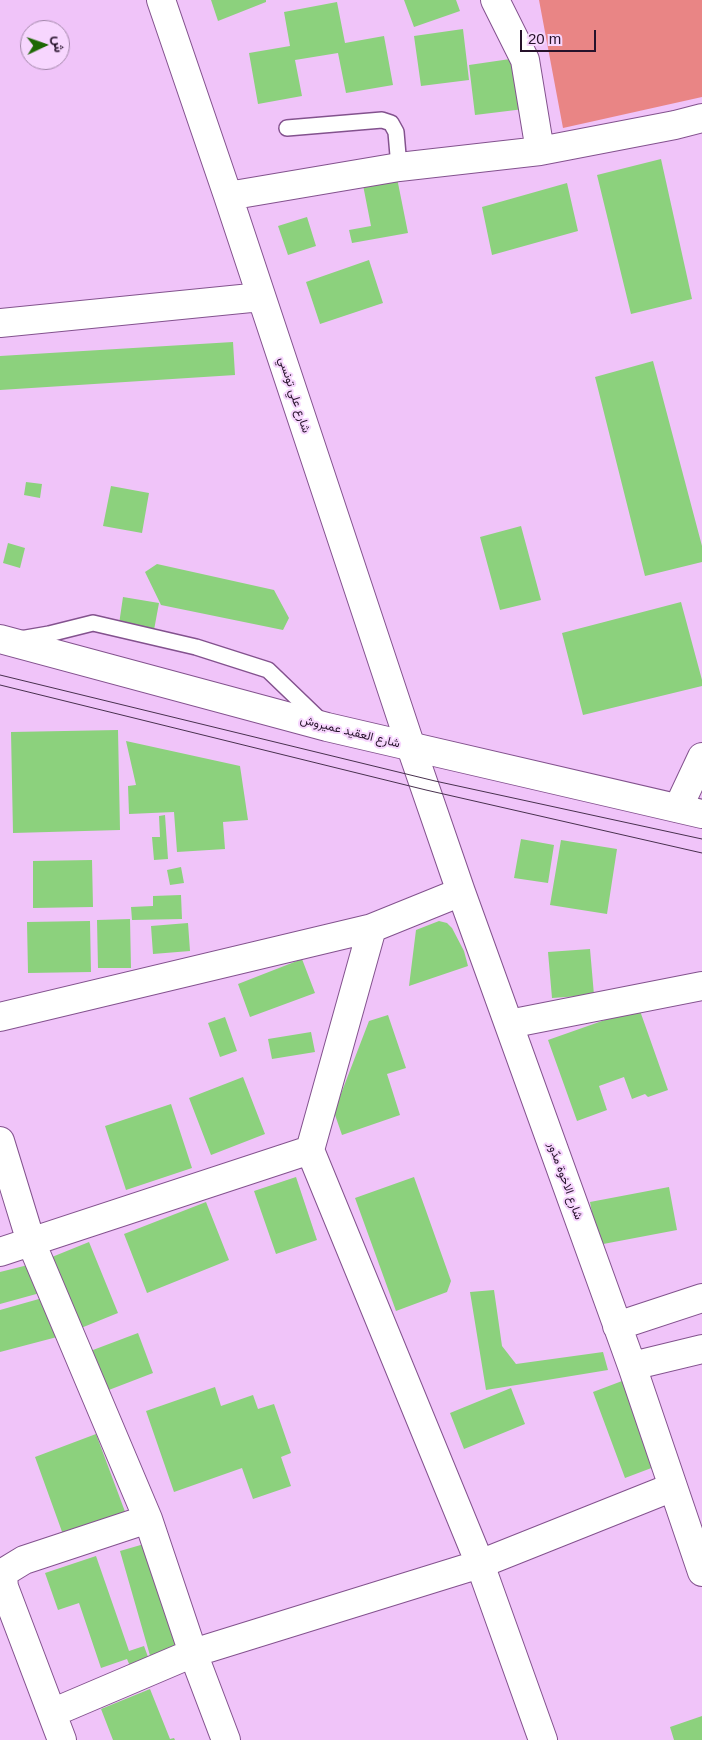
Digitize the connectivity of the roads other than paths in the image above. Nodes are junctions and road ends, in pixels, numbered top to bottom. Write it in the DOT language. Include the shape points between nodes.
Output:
graph roads {
  1 [pos="161,0"];
  2 [pos="495,0"];
  3 [pos="702,118"];
  4 [pos="287,128"];
  5 [pos="540,151"];
  6 [pos="399,167"];
  7 [pos="228,196"];
  8 [pos="262,297"];
  9 [pos="0,323"];
  10 [pos="5,640"];
  11 [pos="327,728"];
  12 [pos="411,747"];
  13 [pos="702,757"];
  14 [pos="426,790"];
  15 [pos="690,811"];
  16 [pos="461,892"];
  17 [pos="372,928"];
  18 [pos="702,986"];
  19 [pos="0,1017"];
  20 [pos="508,1024"];
  21 [pos="0,1141"];
  22 [pos="310,1150"];
  23 [pos="31,1242"];
  24 [pos="0,1252"];
  25 [pos="702,1298"];
  26 [pos="617,1326"];
  27 [pos="702,1349"];
  28 [pos="632,1366"];
  29 [pos="673,1487"];
  30 [pos="148,1519"];
  31 [pos="480,1564"];
  32 [pos="702,1572"];
  33 [pos="192,1653"];
  34 [pos="52,1714"];
  35 [pos="62,1740"];
  36 [pos="226,1740"];
  37 [pos="543,1740"];
  1 -- 7 [label="street, شارع علي تونسي"];
  2 -- 5 [label="street" via="525,60"];
  3 -- 5 [label="street"];
  4 -- 6 [label="lane" via="382,120 391,123 396,132"];
  5 -- 6 [label="street"];
  6 -- 7 [label="street"];
  7 -- 8 [label="street, شارع علي تونسي"];
  8 -- 9 [label="street"];
  8 -- 12 [label="street, شارع علي تونسي"];
  10 -- 11 [label="street, شارع العقيد عميروش"];
  10 -- 11 [label="lane" via="93,623 196,647 268,670"];
  11 -- 12 [label="street, شارع العقيد عميروش"];
  12 -- 14 [label="street, شارع علي تونسي"];
  12 -- 15 [label="street, شارع العقيد عميروش"];
  13 -- 15 [label="street"];
  14 -- 16 [label="street, شارع الاخوة مدّور"];
  16 -- 17 [label="street"];
  16 -- 20 [label="street, شارع الاخوة مدّور"];
  17 -- 19 [label="street"];
  17 -- 22 [label="street"];
  18 -- 20 [label="street"];
  20 -- 26 [label="street, شارع الاخوة مدّور"];
  21 -- 23 [label="street"];
  22 -- 23 [label="street"];
  22 -- 31 [label="street"];
  23 -- 24 [label="street"];
  23 -- 30 [label="street"];
  25 -- 26 [label="street"];
  26 -- 28 [label="street, شارع الاخوة مدّور"];
  27 -- 28 [label="street"];
  28 -- 29 [label="street, شارع الاخوة مدّور"];
  29 -- 31 [label="street"];
  29 -- 32 [label="street, شارع الاخوة مدّور"];
  30 -- 33 [label="street"];
  30 -- 34 [label="street" via="24,1560 6,1571 3,1577"];
  31 -- 33 [label="street"];
  31 -- 37 [label="street"];
  33 -- 34 [label="street"];
  33 -- 36 [label="street"];
  34 -- 35 [label="street"];
}
